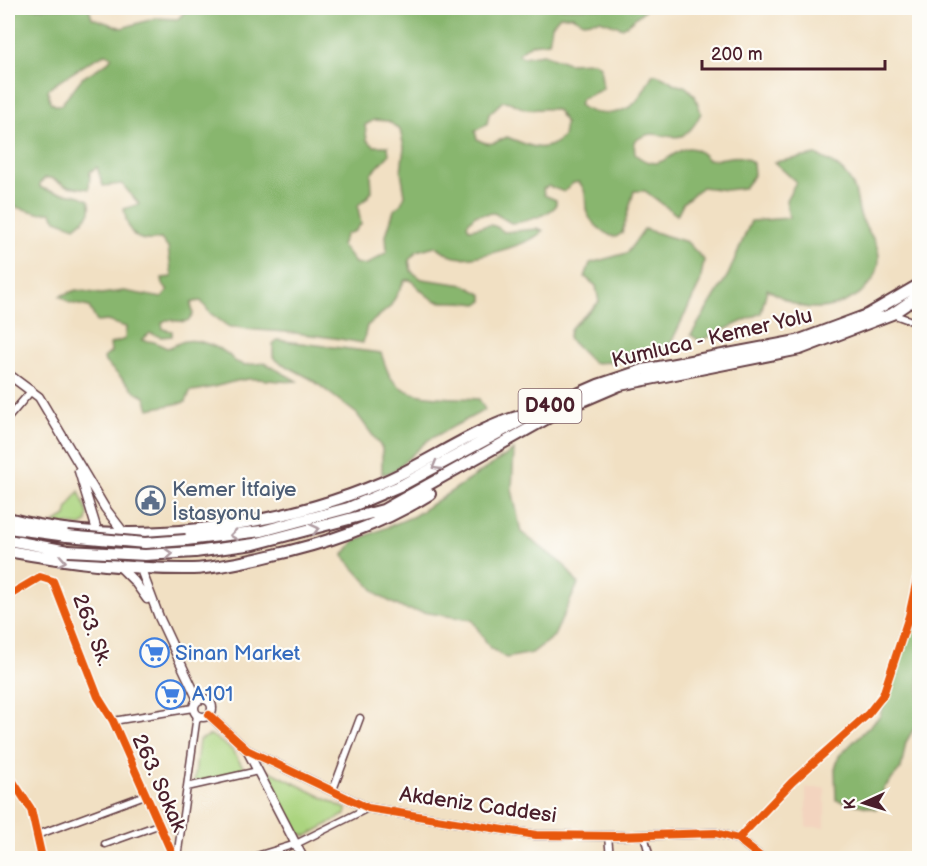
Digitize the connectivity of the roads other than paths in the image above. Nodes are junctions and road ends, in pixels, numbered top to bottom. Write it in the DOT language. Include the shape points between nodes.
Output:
graph roads {
  1 [pos="920,284"];
  2 [pos="920,296"];
  3 [pos="892,314"];
  4 [pos="920,324"];
  5 [pos="8,374"];
  6 [pos="32,390"];
  7 [pos="543,409"];
  8 [pos="8,418"];
  9 [pos="514,437"];
  10 [pos="68,444"];
  11 [pos="8,518"];
  12 [pos="8,528"];
  13 [pos="98,532"];
  14 [pos="124,533"];
  15 [pos="8,540"];
  16 [pos="8,551"];
  17 [pos="920,565"];
  18 [pos="118,567"];
  19 [pos="140,568"];
  20 [pos="8,596"];
  21 [pos="159,617"];
  22 [pos="196,708"];
  23 [pos="209,715"];
  24 [pos="360,718"];
  25 [pos="113,722"];
  26 [pos="247,750"];
  27 [pos="258,771"];
  28 [pos="8,774"];
  29 [pos="187,787"];
  30 [pos="333,790"];
  31 [pos="145,795"];
  32 [pos="368,808"];
  33 [pos="158,825"];
  34 [pos="37,834"];
  35 [pos="644,835"];
  36 [pos="608,836"];
  37 [pos="738,839"];
  38 [pos="105,844"];
  39 [pos="296,844"];
  40 [pos="42,858"];
  41 [pos="176,858"];
  42 [pos="250,858"];
  43 [pos="303,858"];
  44 [pos="610,858"];
  45 [pos="650,858"];
  46 [pos="762,858"];
  1 -- 7 [label="highway, Kumluca - Kemer Yolu / D400" via="867,315 797,341 643,370"];
  2 -- 3 [label="highway, Kumluca - Kemer Yolu / D400"];
  3 -- 4 [label="street"];
  3 -- 9 [label="highway, Kumluca - Kemer Yolu / D400" via="800,349 620,385 564,409"];
  5 -- 6 [label="street"];
  6 -- 8 [label="street"];
  6 -- 10 [label="street"];
  7 -- 12 [label="highway, Kumluca - Kemer Yolu / D400, one-way, bridge" via="402,485 348,508 262,531 145,543"];
  7 -- 14 [label="highway, Kumluca - Kemer Yolu / D400" via="508,419 350,495 213,526"];
  15 -- 9 [label="highway, Kumluca - Kemer Yolu / D400, one-way, bridge" via="68,551 145,555 254,544 383,510"];
  9 -- 19 [label="highway" via="414,504 318,545 196,569"];
  10 -- 13 [label="street"];
  10 -- 14 [label="street"];
  11 -- 13 [label="highway, Kumluca - Kemer Yolu / D400"];
  13 -- 14 [label="highway, Kumluca - Kemer Yolu / D400"];
  13 -- 18 [label="street" via="103,550"];
  14 -- 19 [label="street"];
  16 -- 18 [label="highway, one-way"];
  17 -- 37 [label="street" via="909,616 883,694 868,714 792,782"];
  18 -- 19 [label="highway"];
  18 -- 21 [label="street" via="134,581"];
  19 -- 21 [label="street"];
  20 -- 25 [label="street, 263. Sk." via="40,577 53,581 98,697"];
  21 -- 22 [label="street"];
  22 -- 23 [label="street" via="205,717"];
  22 -- 23 [label="street, Akdeniz Caddesi" via="206,699 212,706"];
  22 -- 25 [label="street"];
  22 -- 29 [label="street"];
  23 -- 26 [label="street, Akdeniz Caddesi"];
  24 -- 30 [label="street"];
  25 -- 31 [label="street, 263. Sokak"];
  26 -- 27 [label="street"];
  26 -- 30 [label="street, Akdeniz Caddesi"];
  27 -- 29 [label="street"];
  27 -- 39 [label="street"];
  28 -- 34 [label="street" via="31,809"];
  29 -- 41 [label="street"];
  30 -- 32 [label="street, Akdeniz Caddesi"];
  31 -- 33 [label="street, 263. Sokak"];
  31 -- 34 [label="street"];
  32 -- 36 [label="street, Akdeniz Caddesi" via="536,835"];
  32 -- 39 [label="street"];
  33 -- 38 [label="street"];
  33 -- 41 [label="street, 263. Sokak"];
  34 -- 40 [label="street"];
  35 -- 36 [label="street, Akdeniz Caddesi"];
  35 -- 37 [label="street, Akdeniz Caddesi" via="716,833"];
  35 -- 45 [label="street"];
  36 -- 44 [label="street"];
  37 -- 46 [label="street, Akdeniz Caddesi"];
  39 -- 42 [label="street"];
  39 -- 43 [label="street"];
}
